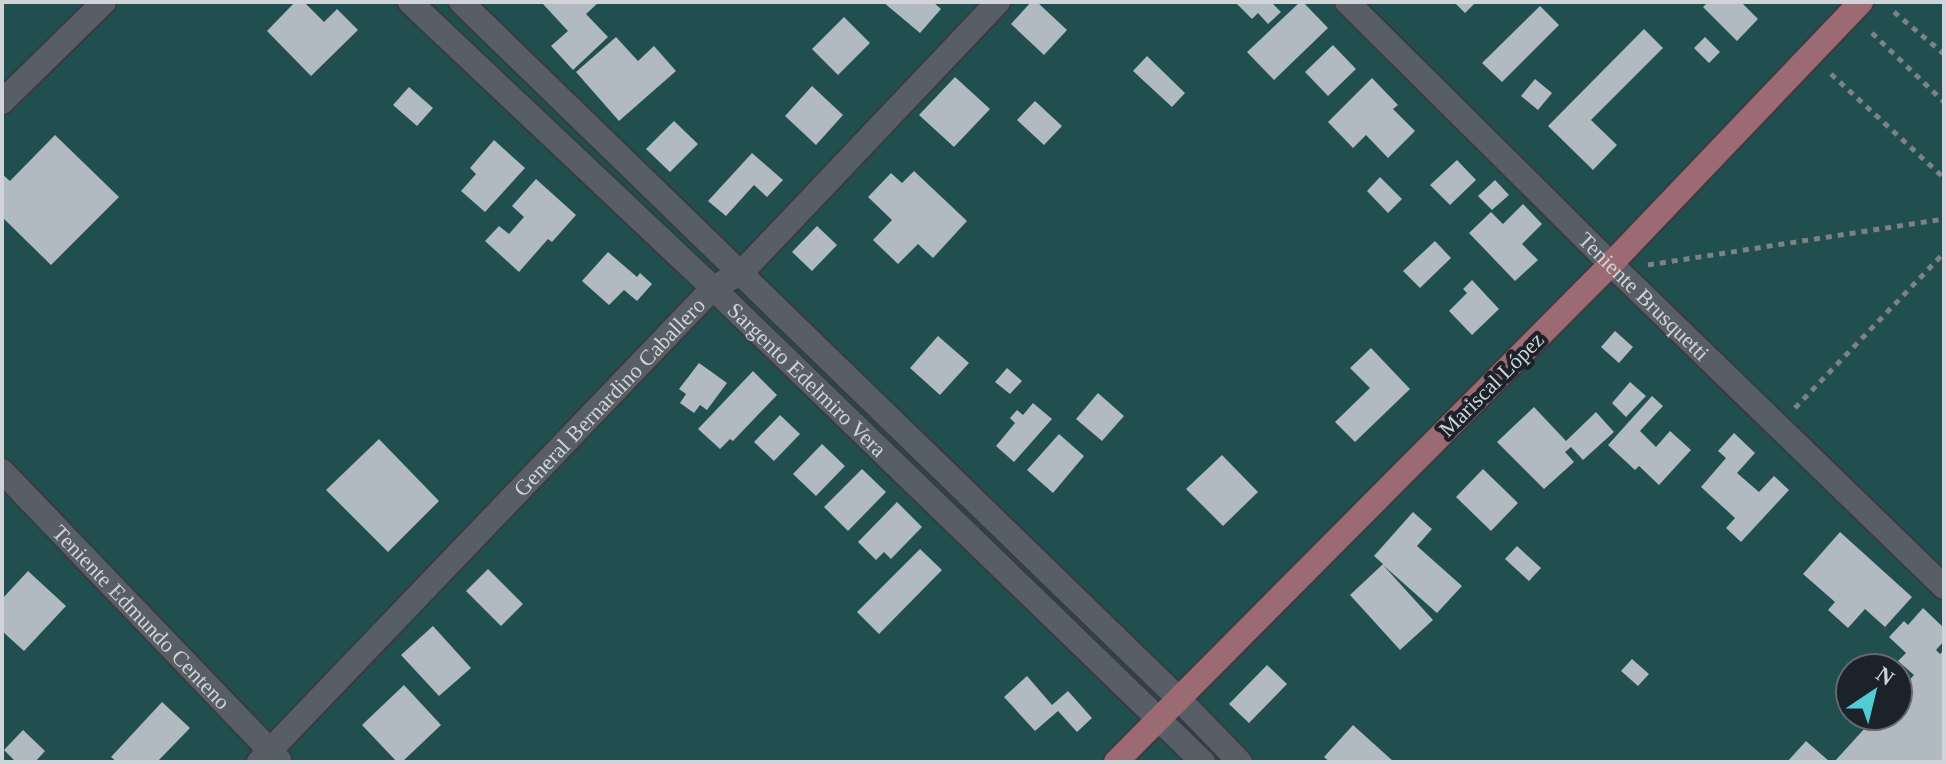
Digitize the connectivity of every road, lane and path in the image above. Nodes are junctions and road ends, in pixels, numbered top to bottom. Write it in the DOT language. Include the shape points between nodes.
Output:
graph roads {
  1 [pos="104,2"];
  2 [pos="410,2"];
  3 [pos="461,2"];
  4 [pos="998,2"];
  5 [pos="1347,2"];
  6 [pos="1861,2"];
  7 [pos="1894,12"];
  8 [pos="1872,33"];
  9 [pos="1944,54"];
  10 [pos="1831,74"];
  11 [pos="2,102"];
  12 [pos="1944,102"];
  13 [pos="1944,178"];
  14 [pos="1944,219"];
  15 [pos="1944,253"];
  16 [pos="1611,264"];
  17 [pos="1648,265"];
  18 [pos="742,272"];
  19 [pos="713,288"];
  20 [pos="1794,410"];
  21 [pos="2,471"];
  22 [pos="1944,587"];
  23 [pos="1178,698"];
  24 [pos="1160,718"];
  25 [pos="270,758"];
  26 [pos="1116,762"];
  27 [pos="1203,762"];
  28 [pos="1240,762"];
  1 -- 11 [label="street"];
  2 -- 19 [label="street, Sargento Edelmiro Vera"];
  3 -- 18 [label="street, Sargento Edelmiro Vera"];
  4 -- 18 [label="street, General Bernardino Caballero"];
  5 -- 16 [label="street, Teniente Brusquetti"];
  6 -- 16 [label="main road, Mariscal López"];
  7 -- 9 [label="path"];
  8 -- 12 [label="path"];
  10 -- 13 [label="path"];
  14 -- 17 [label="path"];
  15 -- 20 [label="path"];
  16 -- 22 [label="street, Teniente Brusquetti"];
  16 -- 23 [label="main road, Mariscal López"];
  18 -- 19 [label="street, General Bernardino Caballero"];
  18 -- 23 [label="street, Sargento Edelmiro Vera"];
  19 -- 24 [label="street, Sargento Edelmiro Vera"];
  19 -- 25 [label="street, General Bernardino Caballero"];
  21 -- 25 [label="street, Teniente Edmundo Centeno"];
  23 -- 24 [label="main road, Mariscal López"];
  23 -- 28 [label="street, Sargento Edelmiro Vera"];
  24 -- 26 [label="main road, Mariscal López"];
  24 -- 27 [label="street, Sargento Edelmiro Vera"];
}
